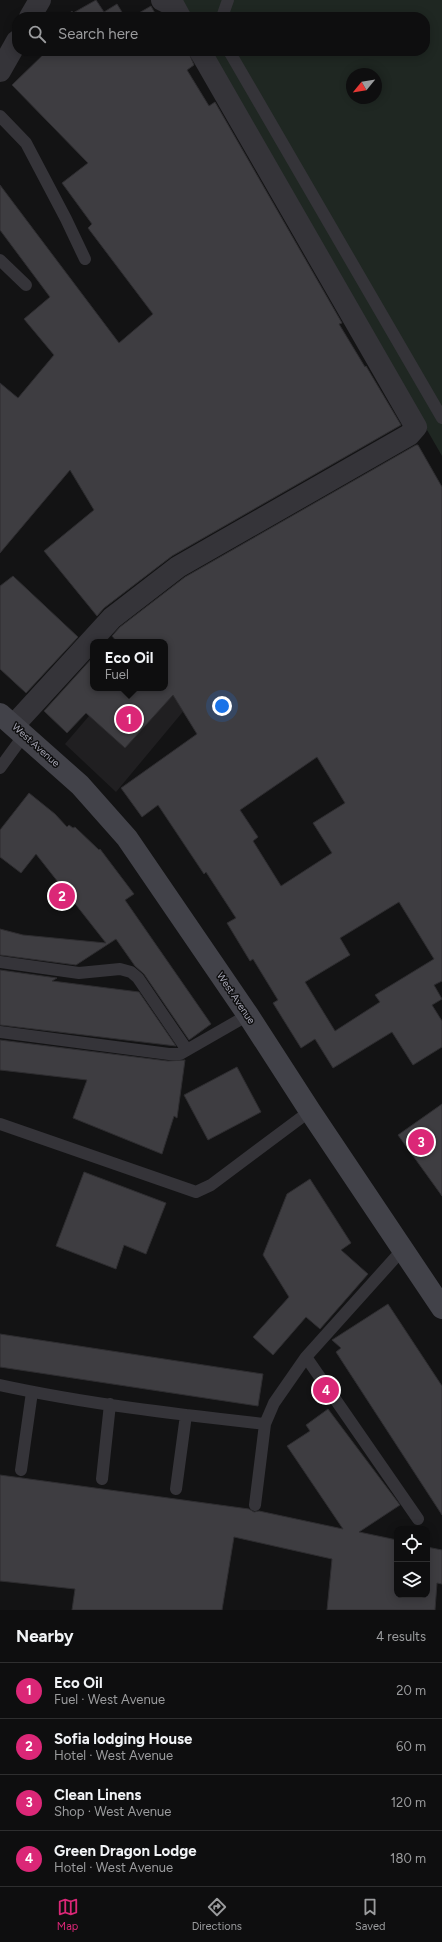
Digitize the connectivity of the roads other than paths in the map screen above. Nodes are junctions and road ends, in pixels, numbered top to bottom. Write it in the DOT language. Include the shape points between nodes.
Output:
graph roads {
  1 [pos="40,0"];
  2 [pos="162,0"];
  3 [pos="228,0"];
  4 [pos="33,12"];
  5 [pos="177,12"];
  6 [pos="224,12"];
  7 [pos="12,50"];
  8 [pos="203,56"];
  9 [pos="232,56"];
  10 [pos="0,71"];
  11 [pos="0,116"];
  12 [pos="85,259"];
  13 [pos="0,260"];
  14 [pos="26,285"];
  15 [pos="442,418"];
  16 [pos="92,639"];
  17 [pos="90,642"];
  18 [pos="13,724"];
  19 [pos="0,768"];
  20 [pos="0,962"];
  21 [pos="248,1015"];
  22 [pos="0,1032"];
  23 [pos="187,1050"];
  24 [pos="310,1111"];
  25 [pos="0,1124"];
  26 [pos="403,1249"];
  27 [pos="442,1308"];
  28 [pos="306,1358"];
  29 [pos="0,1385"];
  30 [pos="32,1392"];
  31 [pos="110,1404"];
  32 [pos="186,1415"];
  33 [pos="265,1424"];
  34 [pos="21,1470"];
  35 [pos="102,1479"];
  36 [pos="176,1489"];
  37 [pos="255,1505"];
  38 [pos="418,1519"];
  1 -- 4 [label="street"];
  2 -- 5 [label="street" via="174,6"];
  3 -- 6 [label="lane"];
  7 -- 10 [label="street"];
  8 -- 16 [label="street" via="416,428 409,435 178,567 112,618"];
  9 -- 15 [label="lane"];
  11 -- 12 [label="lane" via="26,142"];
  13 -- 14 [label="lane"];
  17 -- 18 [label="street"];
  18 -- 19 [label="lane"];
  18 -- 21 [label="main road, West Avenue" via="80,785 126,838"];
  20 -- 23 [label="lane" via="79,973 120,969 132,972"];
  21 -- 23 [label="lane"];
  21 -- 24 [label="main road, West Avenue"];
  22 -- 23 [label="lane" via="169,1054 180,1054"];
  24 -- 25 [label="lane" via="211,1185 196,1192"];
  24 -- 26 [label="main road, West Avenue"];
  26 -- 27 [label="main road, West Avenue"];
  26 -- 28 [label="lane"];
  28 -- 33 [label="lane" via="274,1403"];
  28 -- 38 [label="lane"];
  29 -- 30 [label="lane"];
  30 -- 31 [label="lane"];
  30 -- 34 [label="lane"];
  31 -- 32 [label="lane"];
  31 -- 35 [label="lane"];
  32 -- 33 [label="lane"];
  32 -- 36 [label="lane"];
  33 -- 37 [label="lane"];
}
